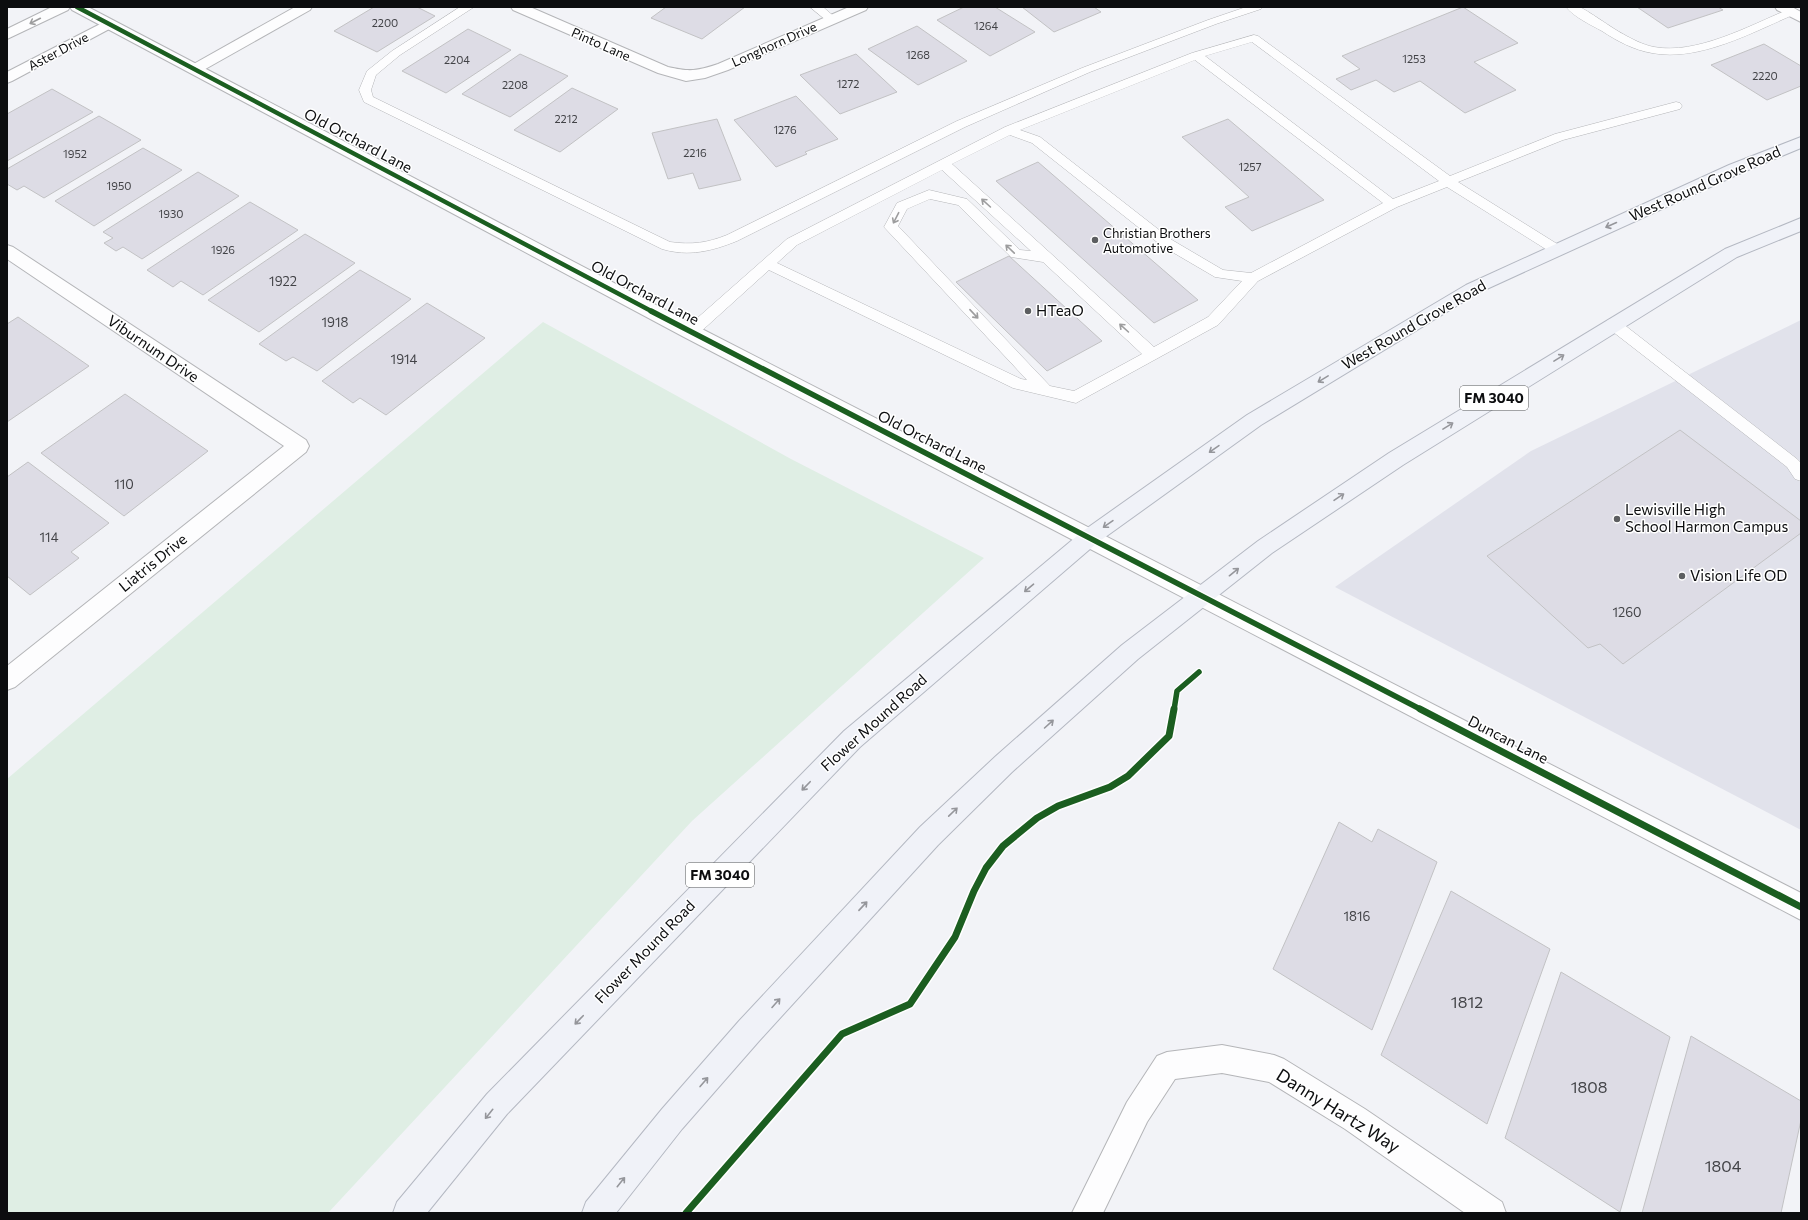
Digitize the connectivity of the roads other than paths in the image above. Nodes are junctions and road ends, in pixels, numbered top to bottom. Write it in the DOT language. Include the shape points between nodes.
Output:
graph roads {
  1 [pos="63,7"];
  2 [pos="77,7"];
  3 [pos="305,7"];
  4 [pos="468,7"];
  5 [pos="518,7"];
  6 [pos="816,7"];
  7 [pos="861,7"];
  8 [pos="1257,7"];
  9 [pos="1572,7"];
  10 [pos="1792,12"];
  11 [pos="831,19"];
  12 [pos="108,24"];
  13 [pos="7,35"];
  14 [pos="1196,55"];
  15 [pos="195,69"];
  16 [pos="686,76"];
  17 [pos="7,78"];
  18 [pos="1676,106"];
  19 [pos="1009,130"];
  20 [pos="1801,142"];
  21 [pos="944,164"];
  22 [pos="1449,182"];
  23 [pos="1392,204"];
  24 [pos="1801,224"];
  25 [pos="1557,250"];
  26 [pos="1047,258"];
  27 [pos="12,260"];
  28 [pos="767,264"];
  29 [pos="1253,278"];
  30 [pos="1613,324"];
  31 [pos="691,332"];
  32 [pos="1152,354"];
  33 [pos="1045,390"];
  34 [pos="299,446"];
  35 [pos="1801,476"];
  36 [pos="1090,537"];
  37 [pos="1058,563"];
  38 [pos="1203,596"];
  39 [pos="7,680"];
  40 [pos="1801,907"];
  41 [pos="408,1213"];
  42 [pos="597,1213"];
  43 [pos="1087,1213"];
  44 [pos="1491,1213"];
  1 -- 13 [label="street, one-way"];
  2 -- 12 [label="street, Old Orchard Lane"];
  3 -- 15 [label="street"];
  4 -- 8 [label="lane" via="396,53 371,74 365,90 368,99 667,246 694,250 732,238 961,124 1051,85 1143,48"];
  5 -- 16 [label="street, Pinto Lane" via="663,70"];
  6 -- 11 [label="lane"];
  7 -- 11 [label="street, Longhorn Drive"];
  9 -- 10 [label="lane" via="1629,42 1654,50 1672,52 1691,50 1719,41"];
  11 -- 16 [label="street, Longhorn Drive" via="723,66 705,73"];
  12 -- 15 [label="street, Old Orchard Lane"];
  12 -- 17 [label="street, Aster Drive"];
  14 -- 19 [label="lane"];
  14 -- 22 [label="lane" via="1254,38"];
  14 -- 23 [label="lane"];
  15 -- 31 [label="street, Old Orchard Lane"];
  18 -- 22 [label="lane" via="1559,137"];
  19 -- 21 [label="lane"];
  19 -- 29 [label="lane" via="1036,140 1167,243 1220,274"];
  20 -- 25 [label="main road, West Round Grove Road / FM 3040, one-way" via="1735,169"];
  26 -- 21 [label="lane, one-way"];
  21 -- 28 [label="lane" via="792,242"];
  22 -- 23 [label="lane"];
  22 -- 25 [label="lane"];
  23 -- 29 [label="lane"];
  24 -- 30 [label="main road, FM 3040" via="1731,253"];
  25 -- 36 [label="main road, West Round Grove Road / FM 3040, one-way" via="1472,288 1254,420"];
  32 -- 26 [label="lane, one-way"];
  26 -- 33 [label="lane, one-way" via="1016,254 962,202 929,194 902,206 892,227"];
  27 -- 34 [label="street, Viburnum Drive"];
  28 -- 31 [label="lane"];
  28 -- 33 [label="lane" via="1018,384"];
  29 -- 32 [label="lane" via="1213,321"];
  30 -- 35 [label="lane" via="1792,463"];
  38 -- 30 [label="main road, FM 3040, one-way" via="1265,547 1396,458"];
  31 -- 36 [label="street, Old Orchard Lane"];
  32 -- 33 [label="lane" via="1076,397"];
  34 -- 39 [label="street, Liatris Drive"];
  36 -- 37 [label="main road, West Round Grove Road / FM 3040"];
  36 -- 38 [label="street, Old Orchard Lane"];
  37 -- 41 [label="main road, Flower Mound Road / FM 3040, one-way" via="852,739 497,1104"];
  38 -- 40 [label="street, Duncan Lane"];
  42 -- 38 [label="main road, FM 3040, one-way" via="672,1119 739,1042 929,836 1004,764 1130,652"];
  43 -- 44 [label="street, Danny Hartz Way" via="1137,1112 1168,1066 1222,1059 1274,1069 1355,1119"];
}
